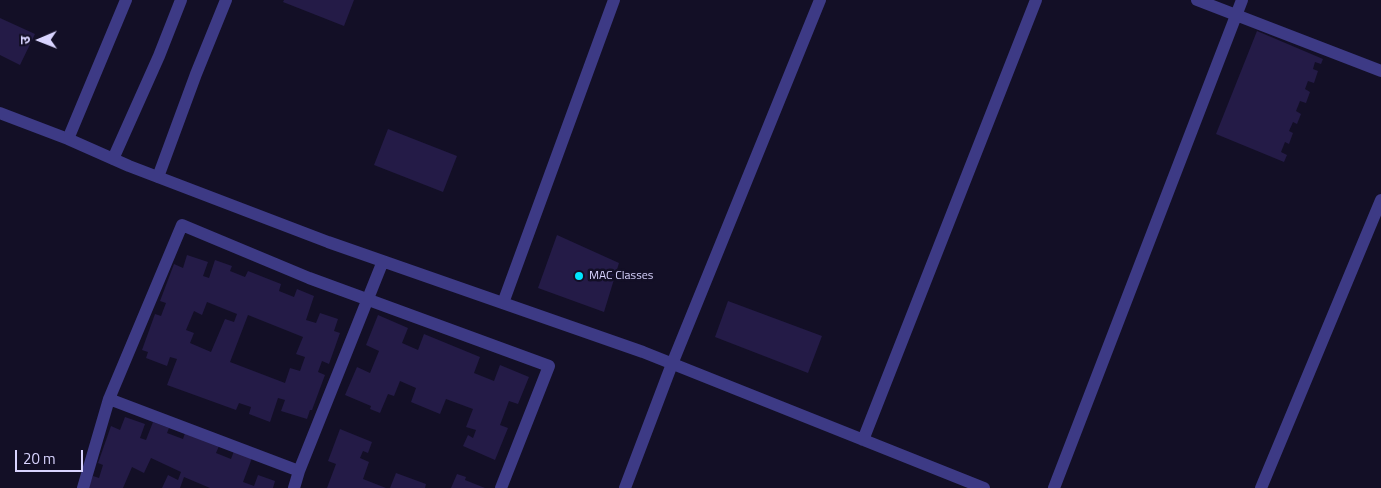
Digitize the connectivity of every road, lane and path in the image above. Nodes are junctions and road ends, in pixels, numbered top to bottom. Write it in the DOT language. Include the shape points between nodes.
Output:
graph roads {
  1 [pos="126,0"];
  2 [pos="181,0"];
  3 [pos="226,0"];
  4 [pos="614,0"];
  5 [pos="820,0"];
  6 [pos="1036,0"];
  7 [pos="1197,0"];
  8 [pos="1242,0"];
  9 [pos="1236,15"];
  10 [pos="1381,71"];
  11 [pos="0,113"];
  12 [pos="68,139"];
  13 [pos="113,159"];
  14 [pos="158,177"];
  15 [pos="1381,200"];
  16 [pos="383,261"];
  17 [pos="368,300"];
  18 [pos="503,303"];
  19 [pos="672,364"];
  20 [pos="109,399"];
  21 [pos="863,440"];
  22 [pos="299,470"];
  23 [pos="83,488"];
  24 [pos="294,488"];
  25 [pos="501,488"];
  26 [pos="626,488"];
  27 [pos="984,488"];
  28 [pos="1054,488"];
  29 [pos="1261,488"];
  1 -- 12 [label="street"];
  2 -- 13 [label="street"];
  3 -- 14 [label="street"];
  4 -- 18 [label="street"];
  5 -- 19 [label="street"];
  6 -- 21 [label="street"];
  7 -- 9 [label="street"];
  8 -- 9 [label="street"];
  9 -- 10 [label="street"];
  9 -- 28 [label="street"];
  11 -- 12 [label="street"];
  12 -- 13 [label="street"];
  13 -- 14 [label="street"];
  14 -- 16 [label="street"];
  15 -- 29 [label="street"];
  16 -- 17 [label="street"];
  16 -- 18 [label="street"];
  17 -- 20 [label="street" via="182,225"];
  17 -- 22 [label="street"];
  17 -- 25 [label="street" via="549,366"];
  18 -- 19 [label="street"];
  19 -- 21 [label="street"];
  19 -- 26 [label="street"];
  20 -- 22 [label="street"];
  20 -- 23 [label="street"];
  21 -- 27 [label="street"];
  22 -- 24 [label="street"];
}
